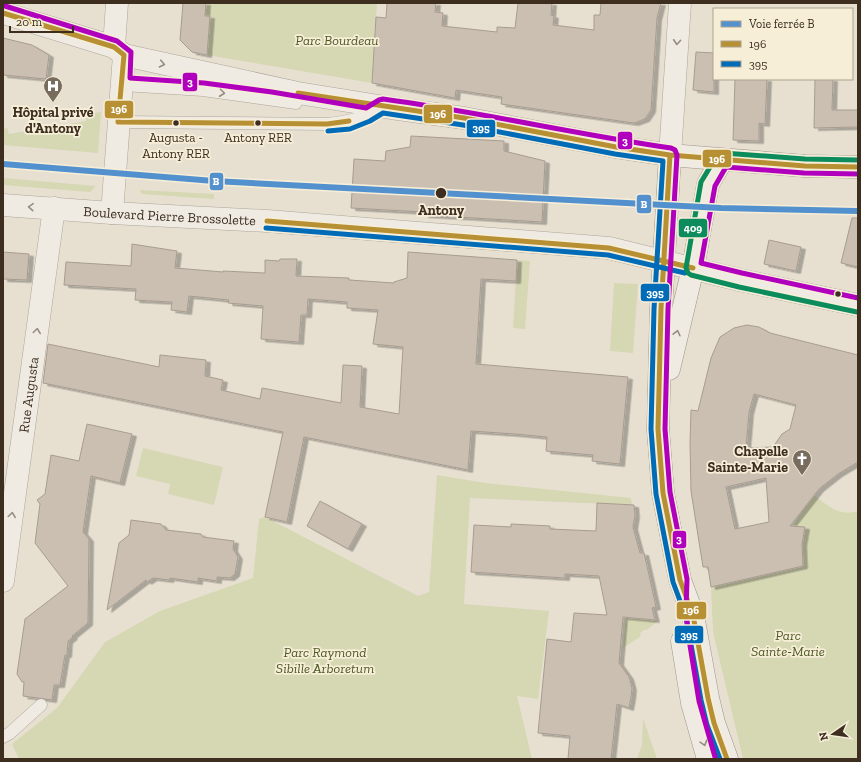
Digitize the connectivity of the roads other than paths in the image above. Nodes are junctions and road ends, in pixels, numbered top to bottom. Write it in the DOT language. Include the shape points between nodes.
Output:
graph roads {
  1 [pos="117,3"];
  2 [pos="680,3"];
  3 [pos="3,13"];
  4 [pos="119,51"];
  5 [pos="123,85"];
  6 [pos="375,111"];
  7 [pos="118,122"];
  8 [pos="670,155"];
  9 [pos="722,160"];
  10 [pos="858,167"];
  11 [pos="3,205"];
  12 [pos="54,208"];
  13 [pos="112,213"];
  14 [pos="664,261"];
  15 [pos="692,268"];
  16 [pos="858,305"];
  17 [pos="659,411"];
  18 [pos="680,580"];
  19 [pos="3,581"];
  20 [pos="41,705"];
  21 [pos="3,737"];
  22 [pos="708,759"];
  23 [pos="727,759"];
  1 -- 4 [label="street"];
  2 -- 8 [label="street, one-way"];
  3 -- 4 [label="street"];
  4 -- 5 [label="street"];
  4 -- 6 [label="street, one-way"];
  5 -- 6 [label="lane, one-way" via="203,90"];
  5 -- 7 [label="street"];
  6 -- 7 [label="lane" via="348,122 327,124"];
  6 -- 8 [label="street" via="464,118"];
  7 -- 13 [label="street"];
  8 -- 9 [label="street"];
  8 -- 14 [label="street"];
  9 -- 10 [label="street"];
  9 -- 15 [label="street" via="708,184"];
  12 -- 11 [label="street, Boulevard Pierre Brossolette, one-way"];
  12 -- 13 [label="street, Boulevard Pierre Brossolette"];
  19 -- 12 [label="street, Rue Augusta, one-way"];
  13 -- 14 [label="street, Boulevard Pierre Brossolette" via="267,221 577,245 609,248"];
  14 -- 15 [label="street, Boulevard Pierre Brossolette"];
  14 -- 17 [label="street"];
  15 -- 16 [label="street, Boulevard Pierre Brossolette"];
  17 -- 15 [label="street, one-way"];
  17 -- 18 [label="street" via="663,493"];
  18 -- 22 [label="street, one-way" via="681,634 692,703"];
  18 -- 23 [label="street" via="693,615 708,698"];
  20 -- 21 [label="lane"];
}
